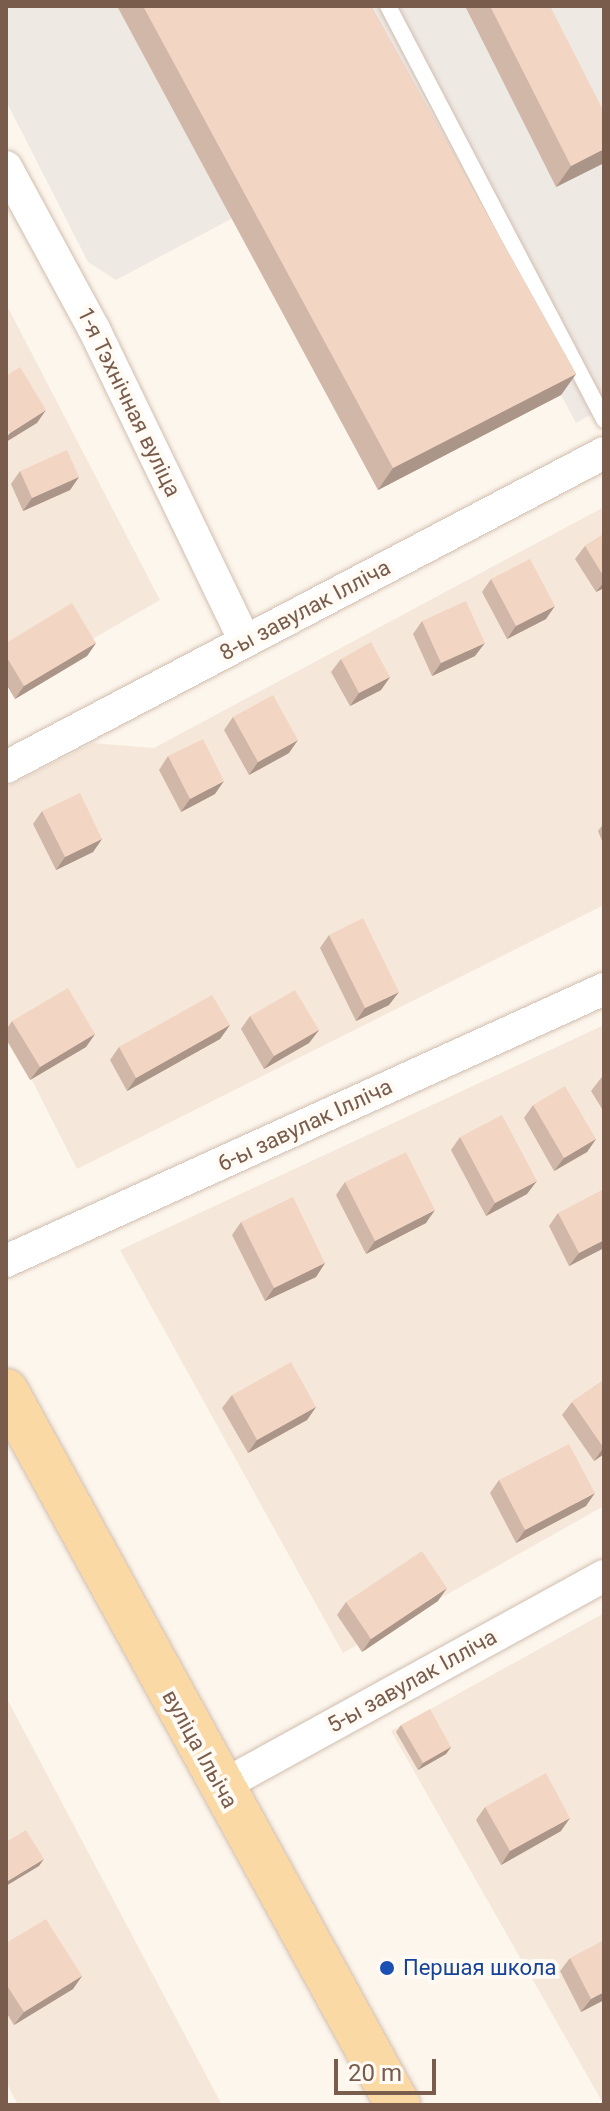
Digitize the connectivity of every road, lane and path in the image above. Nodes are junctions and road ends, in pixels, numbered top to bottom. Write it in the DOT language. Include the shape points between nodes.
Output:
graph roads {
  1 [pos="388,6"];
  2 [pos="6,167"];
  3 [pos="604,420"];
  4 [pos="604,453"];
  5 [pos="245,641"];
  6 [pos="6,767"];
  7 [pos="604,989"];
  8 [pos="6,1261"];
  9 [pos="6,1391"];
  10 [pos="604,1576"];
  11 [pos="220,1787"];
  12 [pos="398,2105"];
  1 -- 3 [label="lane"];
  2 -- 5 [label="street, 1-я Тэхнічная вуліца" via="94,329"];
  4 -- 5 [label="street, 8-ы завулак Ілліча"];
  5 -- 6 [label="street, 8-ы завулак Ілліча"];
  7 -- 8 [label="street, 6-ы завулак Ілліча"];
  9 -- 11 [label="main road, вуліца Ільіча"];
  10 -- 11 [label="street, 5-ы завулак Ілліча"];
  11 -- 12 [label="main road, вуліца Ільіча"];
}
